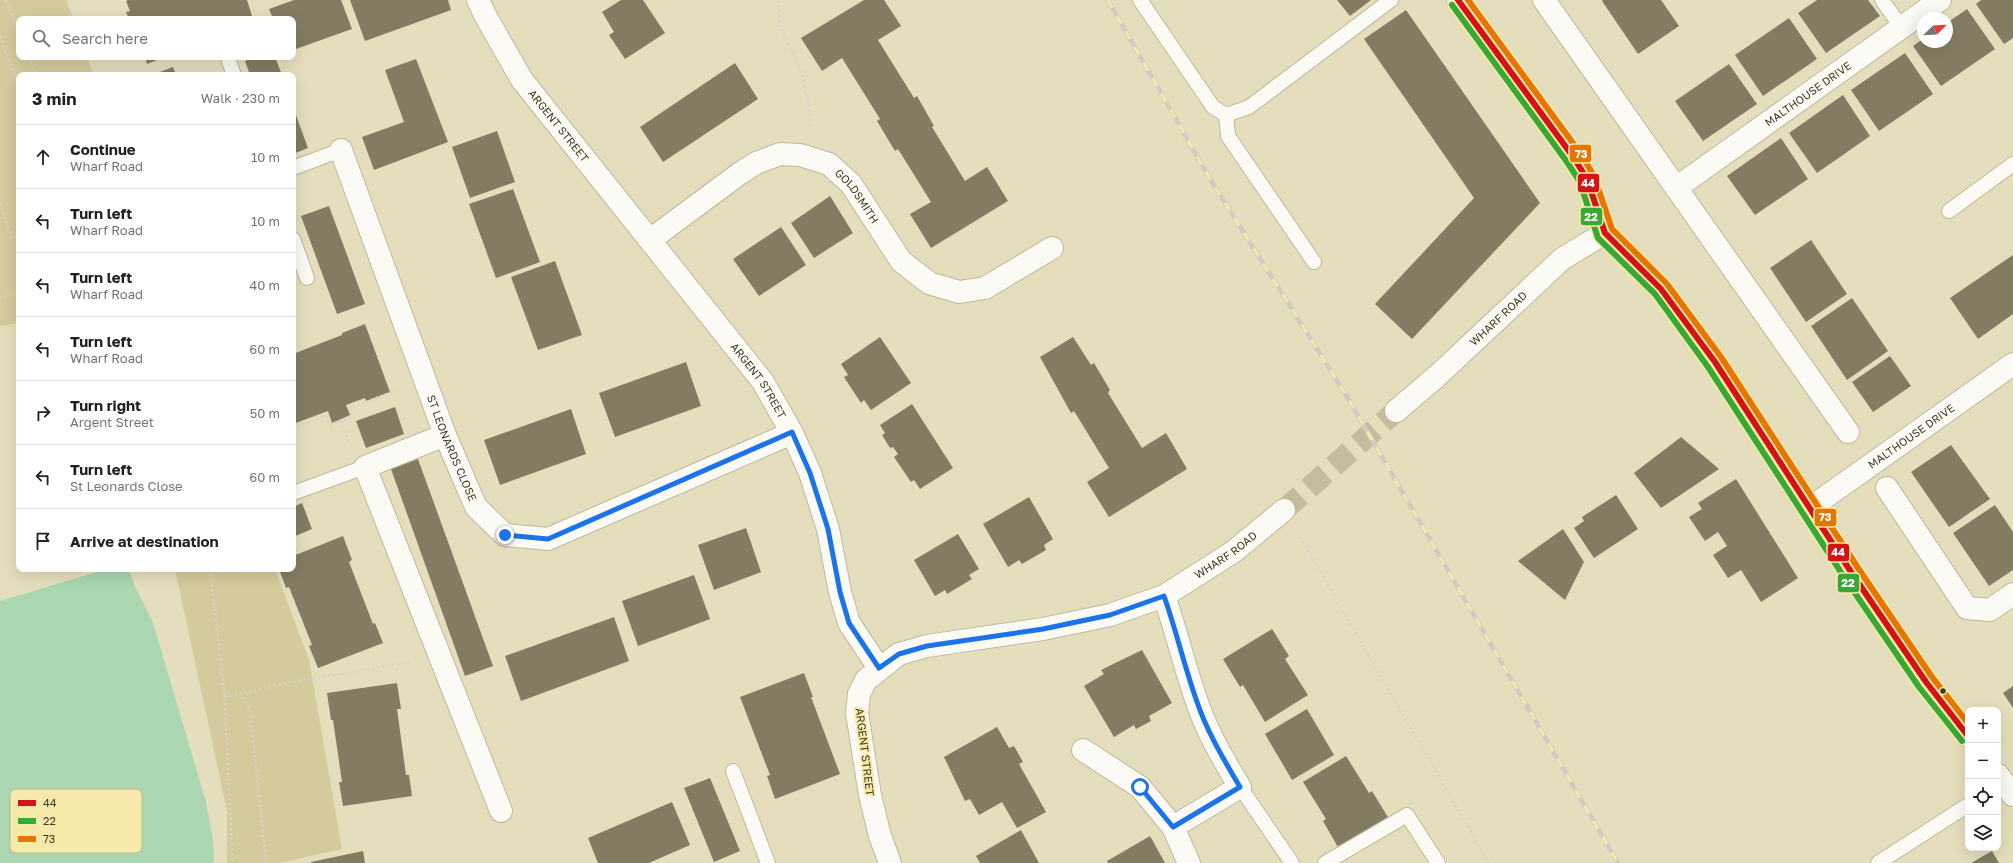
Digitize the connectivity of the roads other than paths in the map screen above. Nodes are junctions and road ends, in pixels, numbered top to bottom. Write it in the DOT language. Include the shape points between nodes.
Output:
graph roads {
  1 [pos="478,0"];
  2 [pos="1140,0"];
  3 [pos="1391,0"];
  4 [pos="1458,0"];
  5 [pos="1544,0"];
  6 [pos="1882,0"];
  7 [pos="1940,0"];
  8 [pos="1901,27"];
  9 [pos="229,61"];
  10 [pos="233,72"];
  11 [pos="1226,115"];
  12 [pos="341,150"];
  13 [pos="2013,164"];
  14 [pos="296,167"];
  15 [pos="1676,188"];
  16 [pos="1949,211"];
  17 [pos="1605,233"];
  18 [pos="650,240"];
  19 [pos="296,248"];
  20 [pos="1052,248"];
  21 [pos="1314,262"];
  22 [pos="307,278"];
  23 [pos="2013,364"];
  24 [pos="1396,411"];
  25 [pos="792,432"];
  26 [pos="1848,432"];
  27 [pos="445,435"];
  28 [pos="365,467"];
  29 [pos="1887,488"];
  30 [pos="296,492"];
  31 [pos="1810,508"];
  32 [pos="1284,510"];
  33 [pos="2013,594"];
  34 [pos="1164,596"];
  35 [pos="879,668"];
  36 [pos="1965,732"];
  37 [pos="1083,750"];
  38 [pos="733,771"];
  39 [pos="1240,787"];
  40 [pos="1965,807"];
  41 [pos="502,811"];
  42 [pos="1173,827"];
  43 [pos="768,863"];
  44 [pos="890,863"];
  45 [pos="1189,863"];
  46 [pos="1292,863"];
  47 [pos="1325,863"];
  48 [pos="1438,863"];
  49 [pos="1878,863"];
  1 -- 18 [label="street, ARGENT STREET" via="522,80"];
  2 -- 11 [label="lane" via="1212,107"];
  3 -- 11 [label="lane" via="1250,107"];
  4 -- 17 [label="street" via="1574,158 1587,179"];
  5 -- 15 [label="street"];
  6 -- 8 [label="lane"];
  7 -- 8 [label="street, MALTHOUSE DRIVE"];
  8 -- 15 [label="street, MALTHOUSE DRIVE"];
  9 -- 10 [label="lane"];
  11 -- 21 [label="lane" via="1228,136"];
  12 -- 14 [label="lane"];
  12 -- 27 [label="street, ST LEONARDS CLOSE"];
  13 -- 16 [label="lane"];
  15 -- 26 [label="street"];
  17 -- 24 [label="street, WHARF ROAD" via="1562,259"];
  17 -- 31 [label="street" via="1661,289 1719,368"];
  18 -- 20 [label="street, GOLDSMITH" via="756,163 780,154 800,155 829,164 851,184 901,261 930,283 959,292 985,288"];
  18 -- 25 [label="street, ARGENT STREET" via="763,382"];
  19 -- 22 [label="lane"];
  23 -- 31 [label="street, MALTHOUSE DRIVE"];
  25 -- 27 [label="street, ST LEONARDS CLOSE" via="548,539 505,535 476,507"];
  25 -- 35 [label="street, ARGENT STREET" via="810,473 828,529 840,592 849,623"];
  27 -- 28 [label="street"];
  28 -- 30 [label="lane"];
  28 -- 41 [label="street"];
  29 -- 33 [label="street" via="1967,608 1990,610"];
  31 -- 36 [label="street" via="1926,682"];
  32 -- 34 [label="street, WHARF ROAD" via="1233,552"];
  34 -- 35 [label="street, WHARF ROAD" via="1110,615 1043,629 927,646 899,654"];
  34 -- 39 [label="street" via="1196,701 1222,757"];
  35 -- 44 [label="street, ARGENT STREET" via="866,680 859,694 857,713 870,795"];
  37 -- 42 [label="street" via="1140,787"];
  38 -- 43 [label="lane"];
  39 -- 42 [label="street"];
  39 -- 46 [label="lane"];
  40 -- 49 [label="lane"];
  42 -- 45 [label="street"];
  47 -- 48 [label="lane" via="1407,816"];
}
